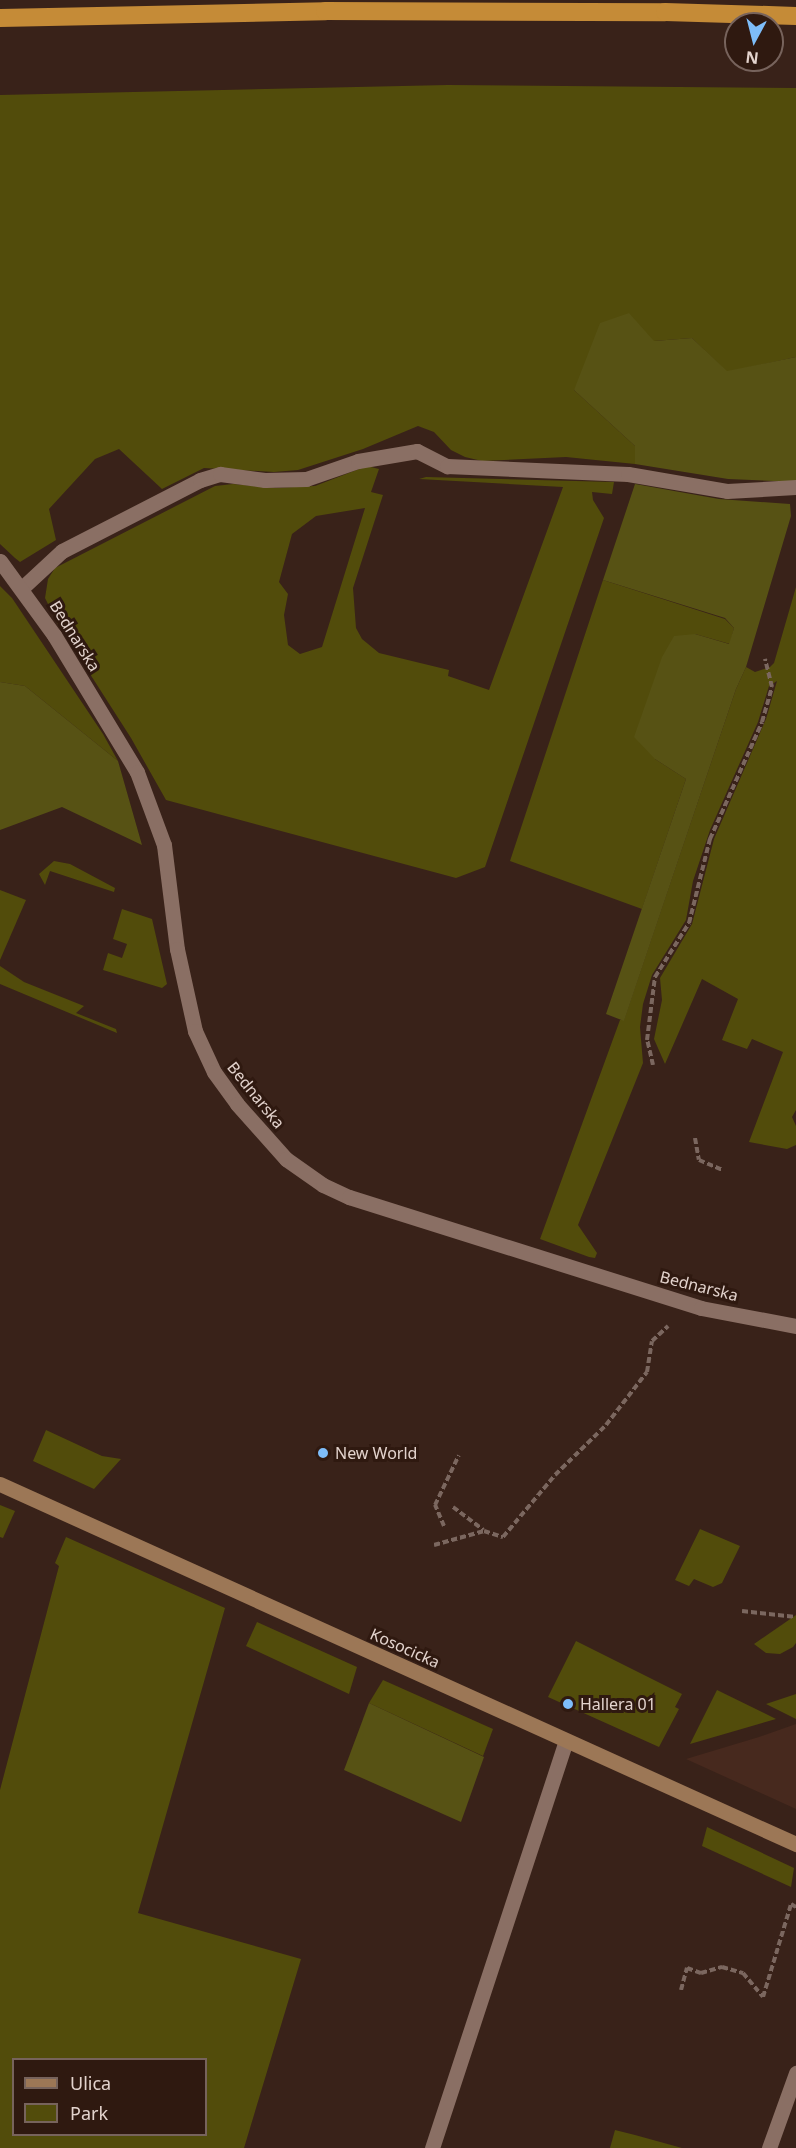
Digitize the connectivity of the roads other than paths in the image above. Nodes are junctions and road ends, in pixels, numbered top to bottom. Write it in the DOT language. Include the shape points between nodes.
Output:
graph roads {
  1 [pos="796,16"];
  2 [pos="0,18"];
  3 [pos="796,487"];
  4 [pos="0,561"];
  5 [pos="22,588"];
  6 [pos="796,1326"];
  7 [pos="0,1484"];
  8 [pos="566,1741"];
  9 [pos="796,1844"];
  10 [pos="796,2073"];
  11 [pos="432,2148"];
  12 [pos="769,2148"];
  1 -- 2 [label="highway" via="325,11"];
  3 -- 5 [label="street" via="727,491 628,474 447,466 417,451 358,460 306,479 265,480 220,474 200,480 62,551"];
  4 -- 5 [label="street, Bednarska"];
  5 -- 6 [label="street, Bednarska" via="137,772 164,845 177,949 195,1031 214,1072 286,1158 332,1190 360,1201 701,1308"];
  7 -- 8 [label="street, Kosocicka"];
  8 -- 9 [label="street, Kosocicka"];
  8 -- 11 [label="street"];
  10 -- 12 [label="street"];
}
